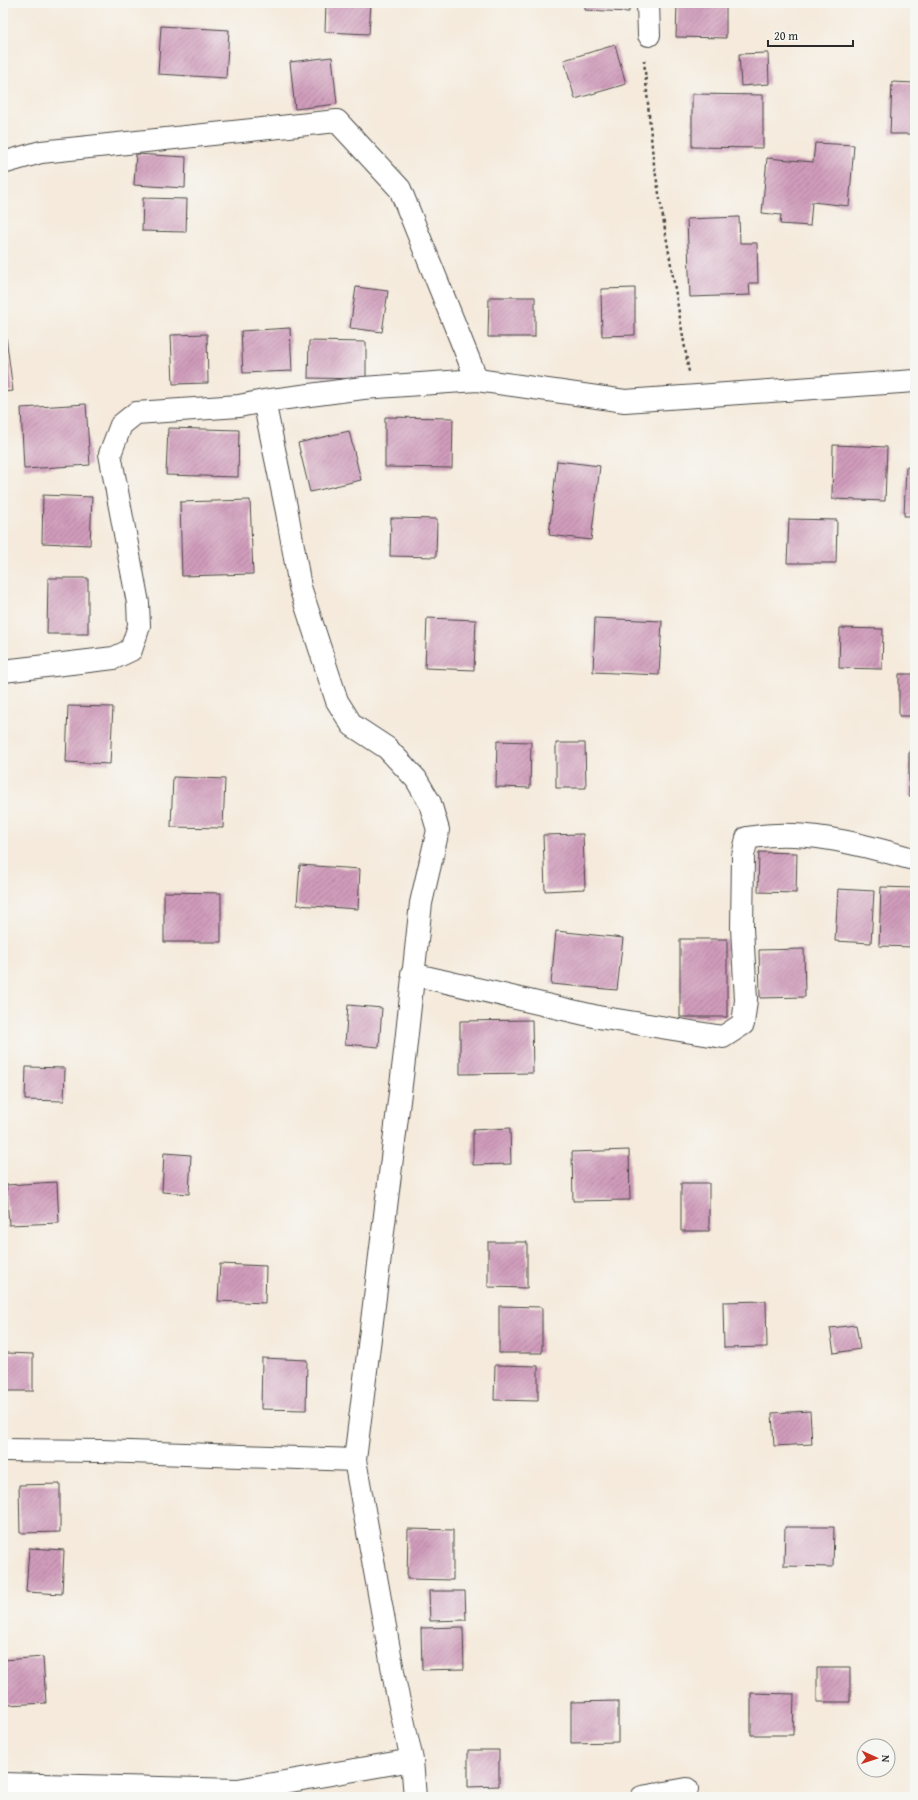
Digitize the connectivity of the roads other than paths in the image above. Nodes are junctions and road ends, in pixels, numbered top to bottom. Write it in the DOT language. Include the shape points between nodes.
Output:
graph roads {
  1 [pos="648,3"];
  2 [pos="649,35"];
  3 [pos="3,163"];
  4 [pos="477,380"];
  5 [pos="915,381"];
  6 [pos="264,401"];
  7 [pos="3,671"];
  8 [pos="915,858"];
  9 [pos="412,974"];
  10 [pos="3,1450"];
  11 [pos="355,1460"];
  12 [pos="412,1760"];
  13 [pos="3,1784"];
  14 [pos="688,1789"];
  15 [pos="415,1797"];
  16 [pos="642,1797"];
  1 -- 2 [label="street"];
  3 -- 4 [label="street" via="41,152 337,121 400,189"];
  4 -- 5 [label="street" via="625,401"];
  4 -- 6 [label="street" via="363,388"];
  6 -- 7 [label="street" via="238,406 136,413 121,425 110,454 138,603 139,626 131,650 114,658"];
  6 -- 9 [label="street" via="300,587 337,701 352,725 387,748 416,779 430,803 438,830 421,904"];
  8 -- 9 [label="street" via="857,843 800,836 766,834 747,838 743,856 742,928 746,1000 743,1024 723,1037 598,1017"];
  9 -- 11 [label="street" via="404,1060"];
  10 -- 11 [label="street" via="110,1451"];
  11 -- 12 [label="street" via="396,1688"];
  12 -- 13 [label="street" via="238,1790"];
  12 -- 15 [label="street"];
  14 -- 16 [label="street"];
}
